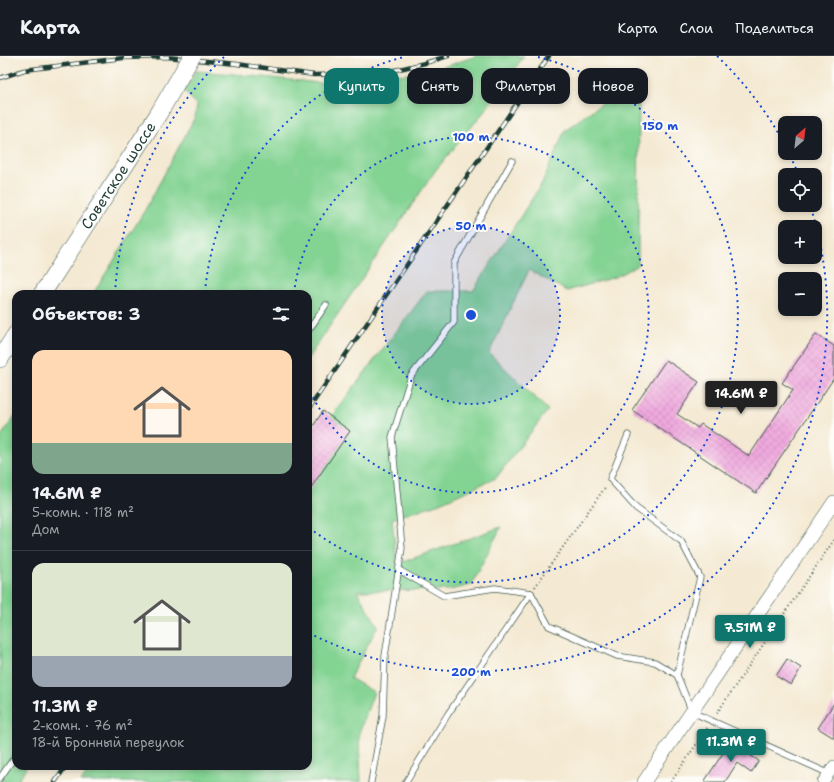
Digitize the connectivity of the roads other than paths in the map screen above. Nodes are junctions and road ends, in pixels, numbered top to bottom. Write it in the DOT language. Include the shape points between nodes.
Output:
graph roads {
  1 [pos="192,56"];
  2 [pos="512,161"];
  3 [pos="45,290"];
  4 [pos="326,305"];
  5 [pos="312,325"];
  6 [pos="12,340"];
  7 [pos="0,359"];
  8 [pos="628,435"];
  9 [pos="834,502"];
  10 [pos="399,570"];
  11 [pos="531,593"];
  12 [pos="677,675"];
  13 [pos="692,712"];
  14 [pos="12,760"];
  15 [pos="830,774"];
  16 [pos="0,778"];
  17 [pos="371,782"];
  18 [pos="406,782"];
  19 [pos="644,782"];
  1 -- 3 [label="main road, Советское шоссе, bridge" via="159,113"];
  2 -- 10 [label="lane" via="454,263 454,322 411,376 392,437 402,548"];
  4 -- 5 [label="lane"];
  6 -- 7 [label="main road"];
  8 -- 12 [label="lane" via="610,479 636,508 681,541 700,577"];
  9 -- 13 [label="street"];
  10 -- 11 [label="lane" via="444,596 495,588"];
  10 -- 17 [label="lane" via="385,656 383,716"];
  11 -- 12 [label="lane" via="549,626 617,656 655,662"];
  11 -- 18 [label="lane" via="448,714"];
  12 -- 13 [label="lane"];
  13 -- 15 [label="lane"];
  13 -- 19 [label="street"];
  14 -- 16 [label="lane"];
}
